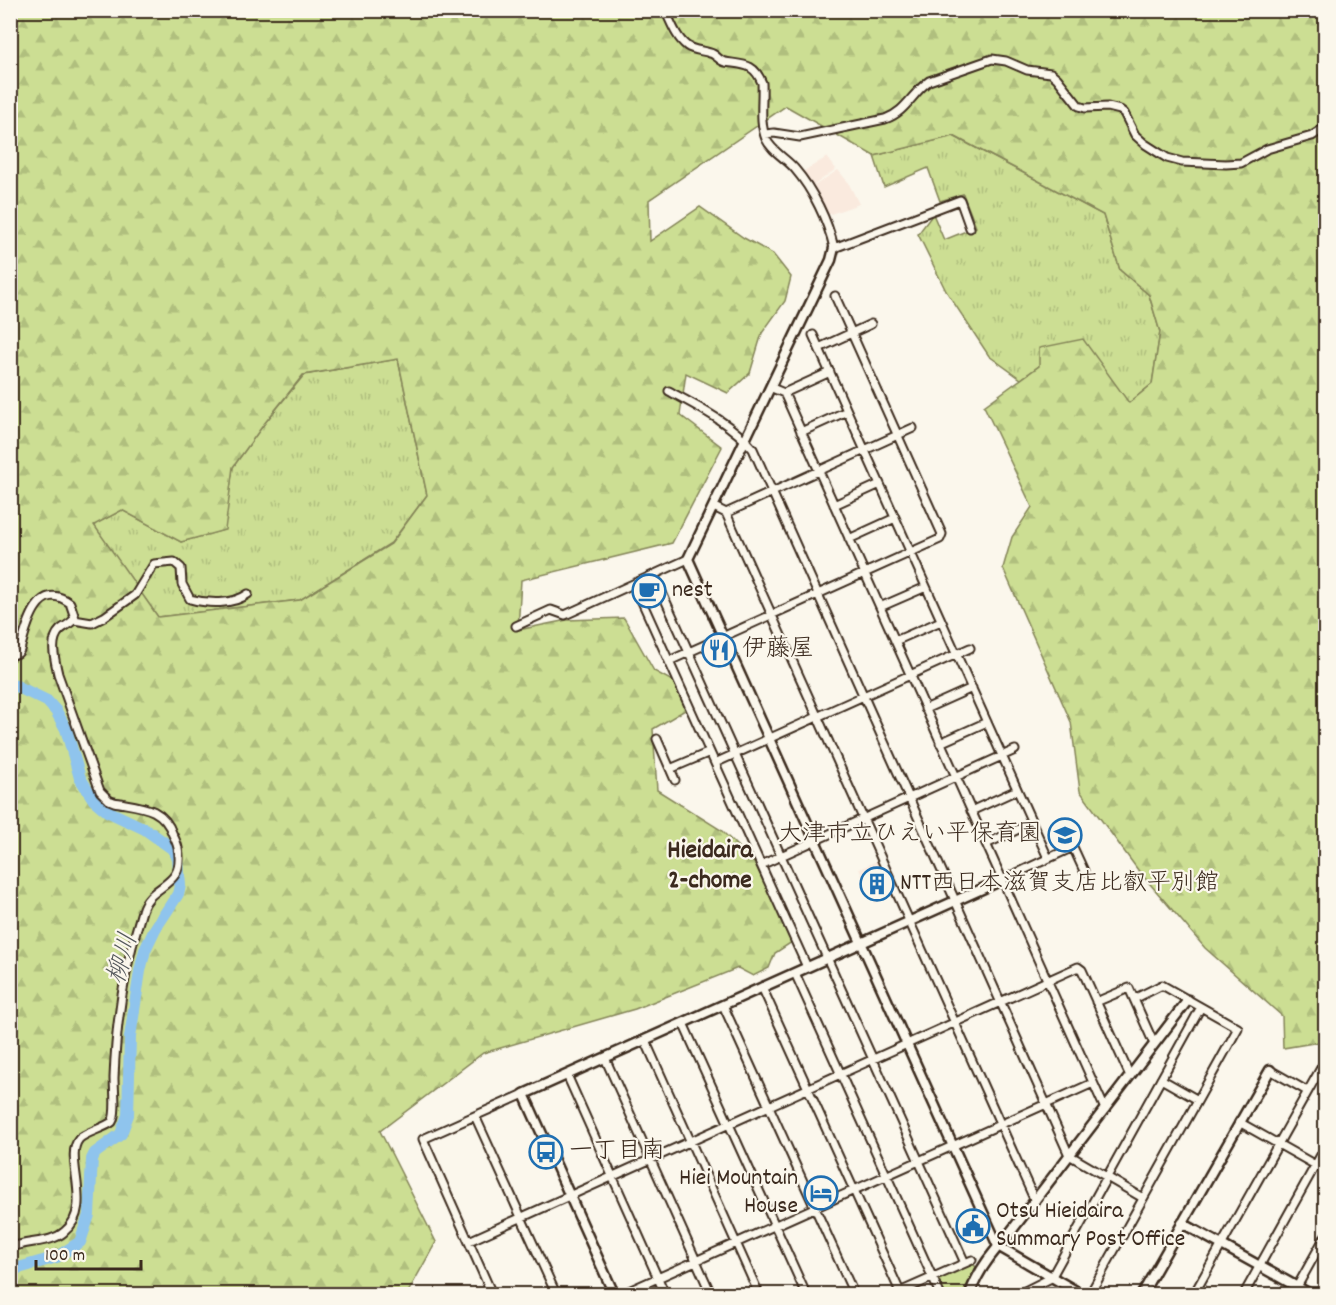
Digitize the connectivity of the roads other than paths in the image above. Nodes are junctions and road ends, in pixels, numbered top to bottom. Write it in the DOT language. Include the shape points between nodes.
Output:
graph roads {
  1 [pos="665,10"];
  2 [pos="1326,127"];
  3 [pos="765,134"];
  4 [pos="970,228"];
  5 [pos="834,248"];
  6 [pos="835,296"];
  7 [pos="871,324"];
  8 [pos="851,333"];
  9 [pos="813,335"];
  10 [pos="819,348"];
  11 [pos="830,372"];
  12 [pos="772,388"];
  13 [pos="669,391"];
  14 [pos="784,393"];
  15 [pos="847,411"];
  16 [pos="913,428"];
  17 [pos="801,432"];
  18 [pos="897,435"];
  19 [pos="746,441"];
  20 [pos="865,450"];
  21 [pos="819,471"];
  22 [pos="880,484"];
  23 [pos="772,492"];
  24 [pos="834,505"];
  25 [pos="714,507"];
  26 [pos="726,513"];
  27 [pos="895,518"];
  28 [pos="849,539"];
  29 [pos="911,552"];
  30 [pos="688,559"];
  31 [pos="864,573"];
  32 [pos="654,575"];
  33 [pos="634,584"];
  34 [pos="926,586"];
  35 [pos="248,594"];
  36 [pos="818,594"];
  37 [pos="880,607"];
  38 [pos="771,615"];
  39 [pos="74,620"];
  40 [pos="941,621"];
  41 [pos="516,626"];
  42 [pos="723,636"];
  43 [pos="895,641"];
  44 [pos="970,648"];
  45 [pos="689,652"];
  46 [pos="956,655"];
  47 [pos="10,656"];
  48 [pos="669,661"];
  49 [pos="910,675"];
  50 [pos="972,688"];
  51 [pos="864,696"];
  52 [pos="926,709"];
  53 [pos="817,717"];
  54 [pos="987,722"];
  55 [pos="769,738"];
  56 [pos="657,739"];
  57 [pos="940,742"];
  58 [pos="1015,750"];
  59 [pos="710,752"];
  60 [pos="735,754"];
  61 [pos="1002,756"];
  62 [pos="715,763"];
  63 [pos="670,769"];
  64 [pos="956,777"];
  65 [pos="675,780"];
  66 [pos="1017,790"];
  67 [pos="909,798"];
  68 [pos="971,811"];
  69 [pos="863,819"];
  70 [pos="1032,823"];
  71 [pos="815,840"];
  72 [pos="986,844"];
  73 [pos="781,855"];
  74 [pos="1048,858"];
  75 [pos="761,865"];
  76 [pos="1084,871"];
  77 [pos="1002,880"];
  78 [pos="955,901"];
  79 [pos="909,921"];
  80 [pos="861,943"];
  81 [pos="828,958"];
  82 [pos="807,967"];
  83 [pos="795,973"];
  84 [pos="1047,981"];
  85 [pos="762,987"];
  86 [pos="1134,999"];
  87 [pos="1188,1000"];
  88 [pos="1001,1002"];
  89 [pos="1096,1002"];
  90 [pos="723,1005"];
  91 [pos="1201,1007"];
  92 [pos="955,1022"];
  93 [pos="683,1023"];
  94 [pos="645,1040"];
  95 [pos="907,1044"];
  96 [pos="1154,1044"];
  97 [pos="605,1058"];
  98 [pos="873,1059"];
  99 [pos="1326,1059"];
  100 [pos="1270,1070"];
  101 [pos="841,1074"];
  102 [pos="567,1075"];
  103 [pos="1130,1076"];
  104 [pos="1161,1079"];
  105 [pos="1093,1083"];
  106 [pos="808,1089"];
  107 [pos="1308,1091"];
  108 [pos="524,1095"];
  109 [pos="1198,1100"];
  110 [pos="1046,1104"];
  111 [pos="769,1106"];
  112 [pos="1105,1109"];
  113 [pos="475,1116"];
  114 [pos="1239,1122"];
  115 [pos="729,1124"];
  116 [pos="1000,1124"];
  117 [pos="690,1142"];
  118 [pos="1278,1144"];
  119 [pos="952,1146"];
  120 [pos="1326,1146"];
  121 [pos="1069,1155"];
  122 [pos="651,1159"];
  123 [pos="919,1161"];
  124 [pos="1315,1165"];
  125 [pos="1326,1171"];
  126 [pos="887,1176"];
  127 [pos="612,1177"];
  128 [pos="1107,1177"];
  129 [pos="854,1190"];
  130 [pos="570,1196"];
  131 [pos="1143,1198"];
  132 [pos="1035,1200"];
  133 [pos="814,1208"];
  134 [pos="521,1218"];
  135 [pos="1182,1223"];
  136 [pos="775,1226"];
  137 [pos="1326,1235"];
  138 [pos="469,1241"];
  139 [pos="736,1243"];
  140 [pos="1221,1245"];
  141 [pos="998,1246"];
  142 [pos="10,1248"];
  143 [pos="696,1261"];
  144 [pos="1259,1266"];
  145 [pos="933,1278"];
  146 [pos="1051,1278"];
  147 [pos="658,1279"];
  148 [pos="1295,1291"];
  149 [pos="492,1294"];
  150 [pos="556,1294"];
  151 [pos="614,1294"];
  152 [pos="622,1294"];
  153 [pos="665,1294"];
  154 [pos="711,1294"];
  155 [pos="759,1294"];
  156 [pos="806,1294"];
  157 [pos="854,1294"];
  158 [pos="899,1294"];
  159 [pos="940,1294"];
  160 [pos="970,1294"];
  161 [pos="1019,1294"];
  162 [pos="1082,1294"];
  163 [pos="1090,1294"];
  164 [pos="1142,1294"];
  165 [pos="1194,1294"];
  166 [pos="1244,1294"];
  167 [pos="1311,1294"];
  1 -- 3 [label="street" via="687,46 723,62 747,65 760,77"];
  2 -- 3 [label="street" via="1242,163 1182,162 1145,144 1120,110 1084,108 1051,73 992,59 929,81 906,107 885,119 800,137"];
  3 -- 5 [label="street" via="770,145 806,183"];
  4 -- 5 [label="street" via="960,200"];
  5 -- 12 [label="street"];
  6 -- 8 [label="street"];
  7 -- 8 [label="street"];
  8 -- 10 [label="street"];
  8 -- 18 [label="street"];
  9 -- 10 [label="street"];
  10 -- 11 [label="street"];
  11 -- 14 [label="street"];
  11 -- 15 [label="street"];
  12 -- 14 [label="street"];
  12 -- 19 [label="street"];
  13 -- 19 [label="street" via="706,411"];
  14 -- 17 [label="street"];
  15 -- 17 [label="street"];
  15 -- 20 [label="street"];
  16 -- 18 [label="street"];
  17 -- 21 [label="street"];
  18 -- 20 [label="street"];
  18 -- 29 [label="street" via="942,534 940,539"];
  19 -- 23 [label="street"];
  19 -- 25 [label="street"];
  20 -- 21 [label="street"];
  20 -- 22 [label="street"];
  21 -- 23 [label="street"];
  21 -- 24 [label="street"];
  22 -- 24 [label="street"];
  22 -- 27 [label="street"];
  23 -- 26 [label="street"];
  23 -- 36 [label="street"];
  24 -- 28 [label="street"];
  25 -- 26 [label="street"];
  25 -- 30 [label="street"];
  26 -- 38 [label="street"];
  27 -- 28 [label="street"];
  27 -- 29 [label="street"];
  28 -- 31 [label="street"];
  29 -- 31 [label="street"];
  29 -- 34 [label="street"];
  30 -- 32 [label="street"];
  30 -- 42 [label="street"];
  31 -- 36 [label="street"];
  31 -- 37 [label="street"];
  32 -- 33 [label="street"];
  32 -- 45 [label="street"];
  33 -- 41 [label="street" via="565,615 551,610"];
  33 -- 48 [label="street"];
  34 -- 37 [label="street"];
  34 -- 40 [label="street"];
  35 -- 39 [label="street" via="238,601 190,599 182,584 181,568 174,562 154,564 135,595 104,617 92,623"];
  36 -- 38 [label="street"];
  36 -- 51 [label="street"];
  37 -- 43 [label="street"];
  38 -- 42 [label="street"];
  38 -- 53 [label="street"];
  39 -- 47 [label="street" via="73,608 64,599 41,601 33,610 20,650"];
  39 -- 142 [label="street" via="59,632 54,655 97,784 109,800 149,808 169,824 177,842 178,866 172,879 142,907 127,962 117,1034 115,1118 104,1128 82,1136 77,1143 76,1218 60,1236"];
  40 -- 43 [label="street"];
  40 -- 46 [label="street"];
  42 -- 45 [label="street"];
  42 -- 55 [label="street"];
  43 -- 49 [label="street"];
  44 -- 46 [label="street"];
  45 -- 48 [label="street"];
  45 -- 60 [label="street"];
  46 -- 49 [label="street"];
  46 -- 50 [label="street"];
  48 -- 59 [label="street"];
  49 -- 51 [label="street"];
  49 -- 52 [label="street"];
  50 -- 52 [label="street"];
  50 -- 54 [label="street"];
  51 -- 53 [label="street"];
  51 -- 67 [label="street"];
  52 -- 57 [label="street"];
  53 -- 55 [label="street"];
  53 -- 69 [label="street"];
  54 -- 57 [label="street"];
  54 -- 61 [label="street"];
  55 -- 60 [label="street"];
  55 -- 71 [label="street"];
  56 -- 63 [label="street"];
  57 -- 64 [label="street"];
  58 -- 61 [label="street"];
  59 -- 62 [label="street"];
  59 -- 63 [label="street"];
  60 -- 62 [label="street"];
  60 -- 73 [label="street"];
  61 -- 64 [label="street"];
  61 -- 66 [label="street"];
  62 -- 75 [label="street"];
  63 -- 65 [label="street"];
  64 -- 67 [label="street"];
  64 -- 68 [label="street"];
  66 -- 68 [label="street"];
  66 -- 70 [label="street"];
  67 -- 69 [label="street"];
  67 -- 78 [label="street"];
  68 -- 72 [label="street"];
  69 -- 71 [label="street"];
  69 -- 79 [label="street"];
  70 -- 72 [label="street"];
  70 -- 74 [label="street"];
  71 -- 73 [label="street"];
  71 -- 80 [label="street"];
  72 -- 77 [label="street"];
  73 -- 75 [label="street"];
  73 -- 81 [label="street"];
  74 -- 76 [label="street" via="1073,847"];
  74 -- 77 [label="street"];
  75 -- 82 [label="street"];
  77 -- 78 [label="street"];
  77 -- 84 [label="street"];
  78 -- 79 [label="street"];
  78 -- 88 [label="street"];
  79 -- 80 [label="street"];
  79 -- 92 [label="street"];
  80 -- 81 [label="street"];
  80 -- 95 [label="street"];
  81 -- 82 [label="street"];
  81 -- 98 [label="street"];
  82 -- 83 [label="street"];
  83 -- 85 [label="street"];
  83 -- 101 [label="street"];
  84 -- 88 [label="street"];
  84 -- 89 [label="street" via="1078,967"];
  84 -- 105 [label="street"];
  85 -- 90 [label="street"];
  85 -- 106 [label="street"];
  86 -- 87 [label="street" via="1162,985"];
  86 -- 89 [label="street" via="1128,988"];
  86 -- 96 [label="street"];
  87 -- 91 [label="street"];
  87 -- 96 [label="street"];
  88 -- 92 [label="street"];
  88 -- 110 [label="street"];
  89 -- 103 [label="street"];
  90 -- 93 [label="street"];
  90 -- 111 [label="street"];
  91 -- 104 [label="street"];
  91 -- 109 [label="street" via="1238,1028"];
  92 -- 95 [label="street"];
  92 -- 116 [label="street"];
  93 -- 94 [label="street"];
  93 -- 115 [label="street"];
  94 -- 97 [label="street"];
  94 -- 117 [label="street"];
  95 -- 98 [label="street"];
  95 -- 119 [label="street"];
  96 -- 103 [label="street"];
  97 -- 102 [label="street"];
  97 -- 122 [label="street"];
  98 -- 101 [label="street"];
  98 -- 123 [label="street"];
  99 -- 107 [label="street"];
  100 -- 107 [label="street"];
  100 -- 114 [label="street"];
  101 -- 106 [label="street"];
  101 -- 126 [label="street"];
  102 -- 108 [label="street"];
  102 -- 127 [label="street"];
  103 -- 112 [label="street"];
  104 -- 109 [label="street"];
  104 -- 128 [label="street"];
  105 -- 110 [label="street"];
  105 -- 112 [label="street"];
  106 -- 111 [label="street"];
  106 -- 129 [label="street"];
  107 -- 118 [label="street"];
  108 -- 113 [label="street"];
  108 -- 130 [label="street"];
  109 -- 131 [label="street"];
  110 -- 116 [label="street"];
  110 -- 121 [label="street"];
  111 -- 115 [label="street"];
  111 -- 133 [label="street"];
  112 -- 121 [label="street"];
  113 -- 134 [label="street"];
  113 -- 138 [label="street" via="423,1139"];
  114 -- 118 [label="street"];
  114 -- 135 [label="street"];
  115 -- 117 [label="street"];
  115 -- 136 [label="street"];
  116 -- 119 [label="street"];
  116 -- 132 [label="street"];
  117 -- 122 [label="street"];
  117 -- 139 [label="street"];
  118 -- 124 [label="street"];
  118 -- 140 [label="street"];
  119 -- 123 [label="street"];
  119 -- 141 [label="street"];
  120 -- 124 [label="street"];
  121 -- 128 [label="street"];
  121 -- 132 [label="street"];
  122 -- 127 [label="street"];
  122 -- 143 [label="street"];
  123 -- 126 [label="street"];
  123 -- 145 [label="street" via="969,1261"];
  124 -- 125 [label="street"];
  124 -- 144 [label="street"];
  126 -- 129 [label="street"];
  126 -- 145 [label="street"];
  127 -- 130 [label="street"];
  127 -- 147 [label="street"];
  128 -- 131 [label="street"];
  128 -- 146 [label="street"];
  129 -- 133 [label="street"];
  129 -- 158 [label="street"];
  130 -- 134 [label="street"];
  130 -- 151 [label="street"];
  131 -- 163 [label="street"];
  132 -- 141 [label="street"];
  133 -- 136 [label="street"];
  133 -- 157 [label="street"];
  134 -- 138 [label="street"];
  134 -- 150 [label="street"];
  135 -- 140 [label="street"];
  135 -- 164 [label="street"];
  136 -- 139 [label="street"];
  136 -- 156 [label="street"];
  137 -- 148 [label="street"];
  138 -- 149 [label="street"];
  139 -- 143 [label="street"];
  139 -- 155 [label="street"];
  140 -- 144 [label="street"];
  140 -- 165 [label="street"];
  141 -- 146 [label="street"];
  141 -- 160 [label="street" via="982,1267"];
  143 -- 147 [label="street"];
  143 -- 154 [label="street"];
  144 -- 148 [label="street"];
  144 -- 166 [label="street"];
  145 -- 158 [label="street"];
  145 -- 159 [label="street"];
  146 -- 161 [label="street"];
  146 -- 162 [label="street"];
  147 -- 152 [label="street"];
  147 -- 153 [label="street"];
  148 -- 167 [label="street"];
}
